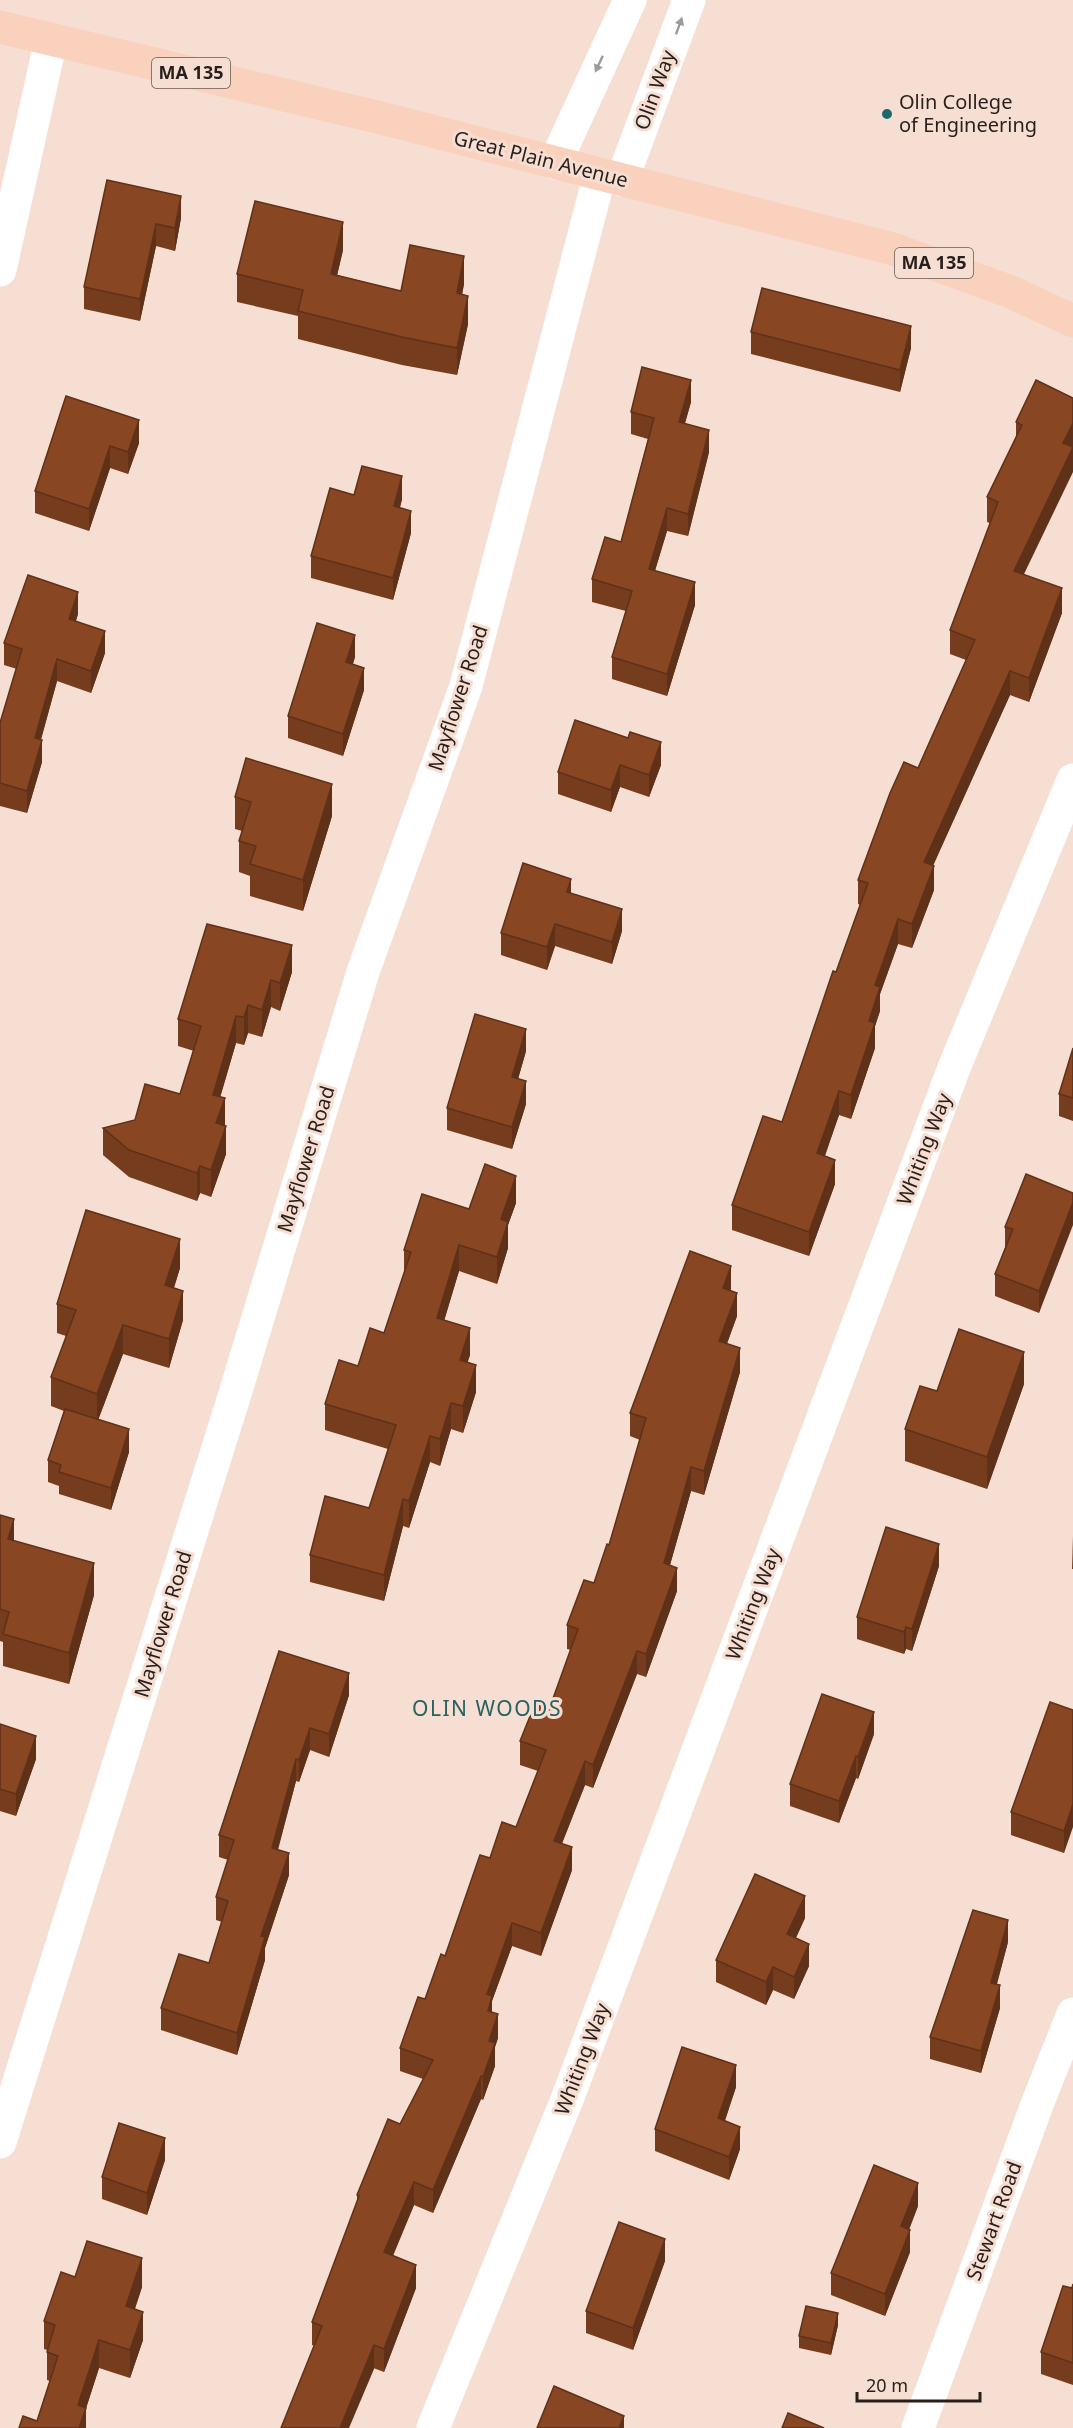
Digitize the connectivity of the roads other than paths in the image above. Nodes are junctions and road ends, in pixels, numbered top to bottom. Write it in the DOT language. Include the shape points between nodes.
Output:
graph roads {
  1 [pos="630,0"];
  2 [pos="689,0"];
  3 [pos="0,27"];
  4 [pos="51,40"];
  5 [pos="555,163"];
  6 [pos="611,177"];
  7 [pos="0,270"];
  8 [pos="1073,321"];
  9 [pos="1073,780"];
  10 [pos="1073,2014"];
  11 [pos="0,2142"];
  12 [pos="433,2428"];
  13 [pos="918,2428"];
  1 -- 5 [label="street, one-way"];
  6 -- 2 [label="street, Olin Way, one-way"];
  3 -- 4 [label="main road, Great Plain Avenue / MA 135"];
  4 -- 5 [label="main road, Great Plain Avenue / MA 135"];
  4 -- 7 [label="street"];
  5 -- 6 [label="main road, Great Plain Avenue / MA 135"];
  6 -- 8 [label="main road, Great Plain Avenue / MA 135" via="893,249 1011,292"];
  6 -- 11 [label="street, Mayflower Road" via="466,686 363,972 231,1408"];
  9 -- 12 [label="street, Whiting Way" via="954,1068 568,2097"];
  10 -- 13 [label="street, Stewart Road"];
}
